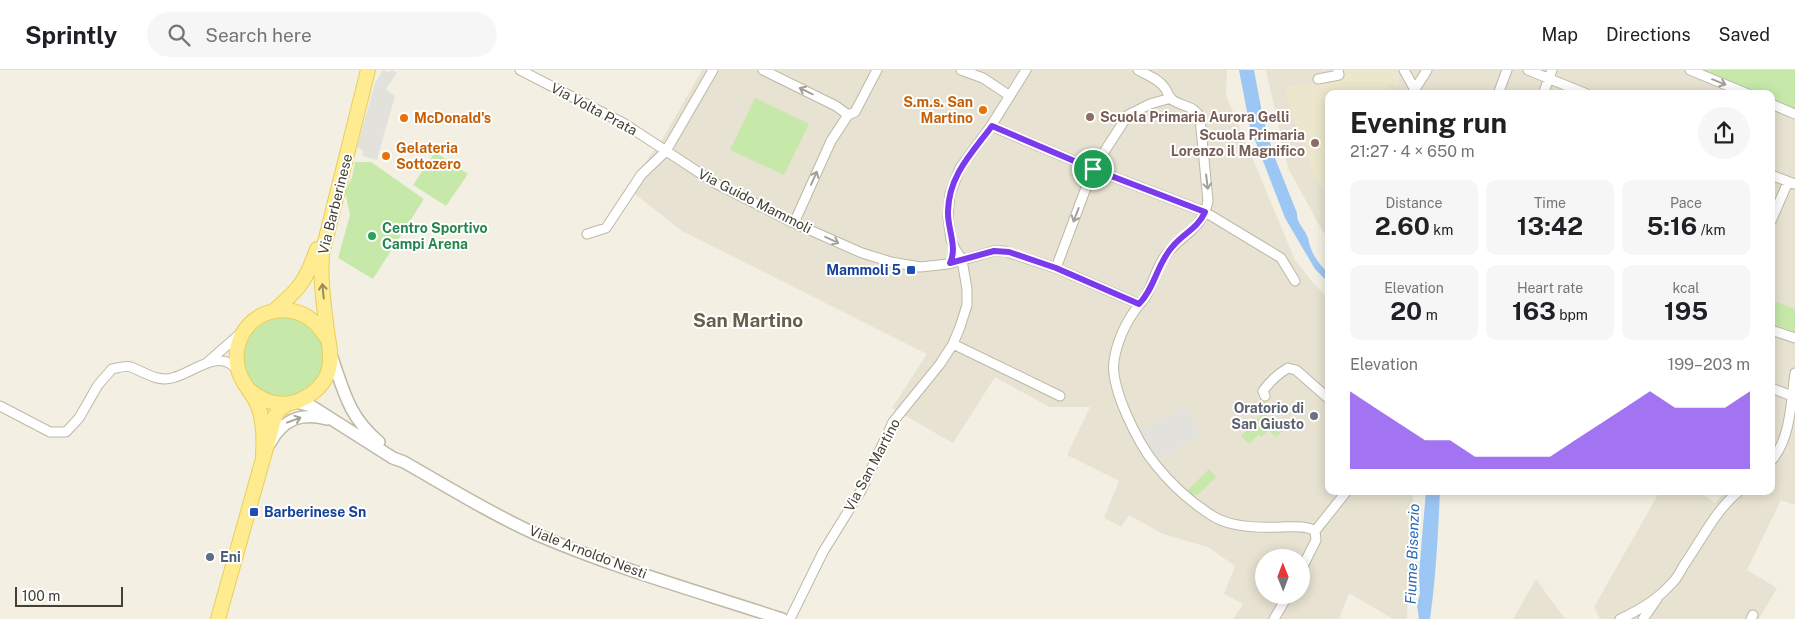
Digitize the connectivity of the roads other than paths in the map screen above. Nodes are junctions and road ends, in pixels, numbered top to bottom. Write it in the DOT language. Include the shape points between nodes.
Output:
graph roads {
  1 [pos="367,70"];
  2 [pos="520,70"];
  3 [pos="713,70"];
  4 [pos="763,70"];
  5 [pos="876,70"];
  6 [pos="961,70"];
  7 [pos="1026,70"];
  8 [pos="1138,70"];
  9 [pos="1338,70"];
  10 [pos="1404,70"];
  11 [pos="1427,70"];
  12 [pos="1507,70"];
  13 [pos="1528,70"];
  14 [pos="1690,70"];
  15 [pos="1551,74"];
  16 [pos="1318,79"];
  17 [pos="1413,90"];
  18 [pos="1414,90"];
  19 [pos="1500,90"];
  20 [pos="1545,90"];
  21 [pos="1580,90"];
  22 [pos="1738,90"];
  23 [pos="1010,96"];
  24 [pos="1170,98"];
  25 [pos="1775,106"];
  26 [pos="1795,114"];
  27 [pos="848,115"];
  28 [pos="992,126"];
  29 [pos="666,151"];
  30 [pos="1093,169"];
  31 [pos="1775,177"];
  32 [pos="1792,183"];
  33 [pos="1205,212"];
  34 [pos="1775,214"];
  35 [pos="794,223"];
  36 [pos="587,234"];
  37 [pos="954,249"];
  38 [pos="962,260"];
  39 [pos="950,263"];
  40 [pos="1056,268"];
  41 [pos="1295,281"];
  42 [pos="1139,304"];
  43 [pos="276,310"];
  44 [pos="244,329"];
  45 [pos="1775,331"];
  46 [pos="1795,338"];
  47 [pos="953,344"];
  48 [pos="329,345"];
  49 [pos="204,365"];
  50 [pos="238,371"];
  51 [pos="1795,373"];
  52 [pos="248,389"];
  53 [pos="1775,390"];
  54 [pos="1325,395"];
  55 [pos="1060,396"];
  56 [pos="1265,396"];
  57 [pos="1792,396"];
  58 [pos="292,403"];
  59 [pos="0,406"];
  60 [pos="1792,416"];
  61 [pos="345,426"];
  62 [pos="263,456"];
  63 [pos="1775,456"];
  64 [pos="404,462"];
  65 [pos="1344,495"];
  66 [pos="1734,495"];
  67 [pos="1315,531"];
  68 [pos="1310,552"];
  69 [pos="1662,593"];
  70 [pos="1283,604"];
  71 [pos="218,619"];
  72 [pos="782,619"];
  73 [pos="790,619"];
  74 [pos="1274,619"];
  75 [pos="1620,619"];
  76 [pos="1643,619"];
  1 -- 43 [label="main road, Via Barberinese" via="310,268 303,283"];
  48 -- 1 [label="main road, Via Barberinese, one-way" via="322,254"];
  2 -- 29 [label="street, Via Volta Prata" via="625,124"];
  3 -- 29 [label="street"];
  27 -- 4 [label="street, one-way"];
  5 -- 27 [label="street" via="855,112"];
  6 -- 23 [label="street" via="983,78"];
  7 -- 23 [label="street, Via San Martino"];
  8 -- 24 [label="street" via="1159,81"];
  9 -- 16 [label="street" via="1339,76"];
  10 -- 17 [label="street"];
  11 -- 18 [label="street"];
  12 -- 19 [label="street"];
  13 -- 15 [label="street"];
  14 -- 22 [label="street, one-way"];
  15 -- 20 [label="street"];
  15 -- 21 [label="street"];
  23 -- 28 [label="street, Via San Martino"];
  24 -- 30 [label="street" via="1128,115"];
  24 -- 33 [label="street, one-way" via="1198,112 1200,118 1208,192"];
  25 -- 26 [label="street"];
  35 -- 27 [label="street, one-way" via="831,141"];
  28 -- 30 [label="street"];
  28 -- 37 [label="street, Via San Martino" via="965,161 951,188 948,217"];
  29 -- 35 [label="street, Via Guido Mammoli" via="715,183"];
  29 -- 36 [label="street" via="641,176 606,228"];
  30 -- 33 [label="street"];
  30 -- 40 [label="street, one-way"];
  31 -- 32 [label="street"];
  32 -- 34 [label="street"];
  33 -- 41 [label="street" via="1281,258"];
  33 -- 42 [label="street" via="1199,224 1173,245"];
  35 -- 39 [label="street, Via Guido Mammoli, one-way" via="883,260 920,267"];
  37 -- 38 [label="street, Via San Martino"];
  37 -- 39 [label="street, Via San Martino"];
  38 -- 39 [label="street, Via Guido Mammoli"];
  38 -- 40 [label="street, Via Guido Mammoli" via="1004,251"];
  38 -- 47 [label="street, Via San Martino" via="967,282 967,305"];
  40 -- 42 [label="street, Via Guido Mammoli"];
  42 -- 67 [label="street" via="1118,343 1113,372 1122,404 1153,462 1201,507 1220,520"];
  43 -- 44 [label="main road, Via Barberinese" via="258,316"];
  43 -- 48 [label="main road" via="297,312 312,319"];
  44 -- 49 [label="street"];
  44 -- 50 [label="main road, Via Barberinese" via="236,348"];
  45 -- 46 [label="street"];
  47 -- 55 [label="street"];
  47 -- 73 [label="street, Via San Martino" via="893,422 862,489 822,552"];
  48 -- 58 [label="main road, Via Barberinese" via="329,369 321,385"];
  48 -- 64 [label="street, Viale Arnoldo Nesti" via="354,415"];
  49 -- 50 [label="street" via="223,360"];
  49 -- 59 [label="street" via="163,379 130,366 112,369 66,432 50,432"];
  50 -- 52 [label="main road, Via Barberinese"];
  51 -- 57 [label="street"];
  52 -- 58 [label="main road" via="263,399 279,404"];
  52 -- 62 [label="main road, Via Barberinese" via="258,407 263,429"];
  53 -- 57 [label="street"];
  54 -- 56 [label="street" via="1296,370 1288,368 1266,387 1263,391"];
  57 -- 60 [label="street"];
  58 -- 61 [label="street, Viale Arnoldo Nesti" via="311,406"];
  58 -- 62 [label="main road, Via Barberinese" via="275,416"];
  60 -- 63 [label="street"];
  62 -- 61 [label="street, Viale Arnoldo Nesti, one-way" via="279,430 296,418 317,417"];
  61 -- 64 [label="street, Viale Arnoldo Nesti"];
  62 -- 71 [label="main road, Via Barberinese"];
  64 -- 72 [label="street, Viale Arnoldo Nesti" via="536,534 629,570"];
  65 -- 67 [label="street"];
  66 -- 69 [label="street" via="1715,516 1678,576"];
  67 -- 68 [label="street" via="1316,540"];
  69 -- 75 [label="street"];
  69 -- 76 [label="street"];
  70 -- 74 [label="street"];
}
